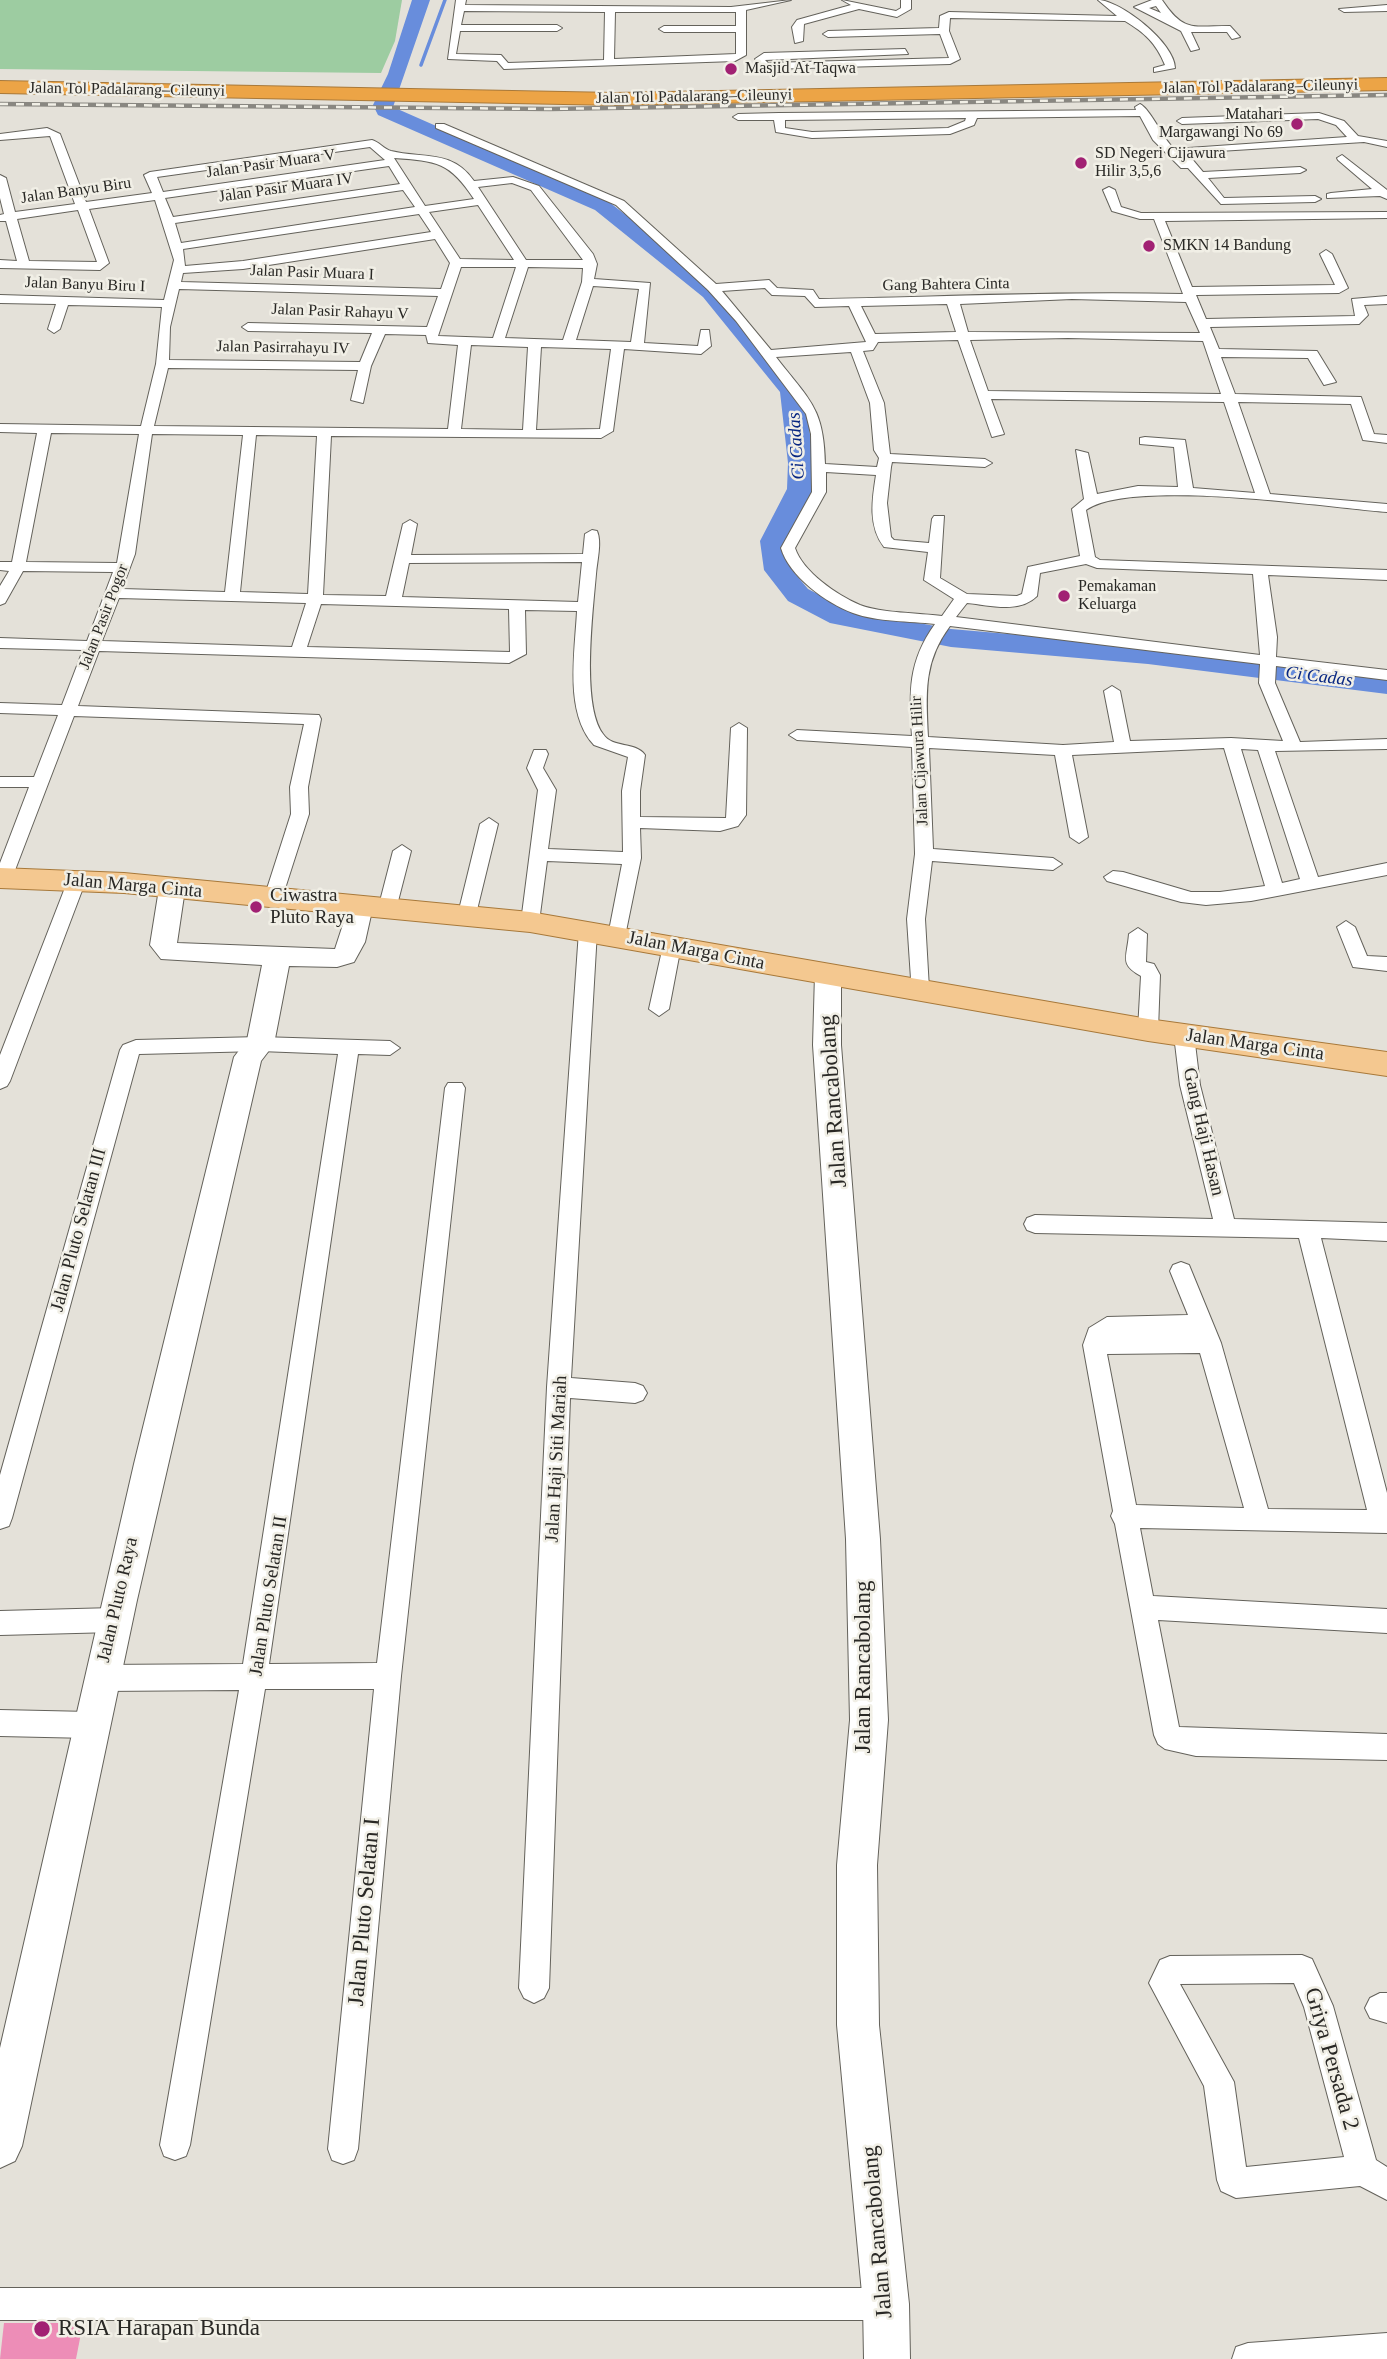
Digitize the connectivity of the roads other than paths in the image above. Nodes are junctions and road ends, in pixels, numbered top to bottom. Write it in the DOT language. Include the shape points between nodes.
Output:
graph roads {
  1 [pos="786,0"];
  2 [pos="846,0"];
  3 [pos="896,0"];
  4 [pos="906,0"];
  5 [pos="955,0"];
  6 [pos="1103,0"];
  7 [pos="1158,1"];
  8 [pos="460,4"];
  9 [pos="566,4"];
  10 [pos="671,5"];
  11 [pos="863,7"];
  12 [pos="1387,8"];
  13 [pos="610,9"];
  14 [pos="1344,9"];
  15 [pos="741,10"];
  16 [pos="955,14"];
  17 [pos="1123,19"];
  18 [pos="1171,21"];
  19 [pos="664,25"];
  20 [pos="457,27"];
  21 [pos="741,29"];
  22 [pos="1185,29"];
  23 [pos="944,31"];
  24 [pos="897,32"];
  25 [pos="828,34"];
  26 [pos="1236,37"];
  27 [pos="557,40"];
  28 [pos="798,41"];
  29 [pos="504,43"];
  30 [pos="1194,49"];
  31 [pos="556,52"];
  32 [pos="905,52"];
  33 [pos="609,62"];
  34 [pos="910,63"];
  35 [pos="556,64"];
  36 [pos="1158,70"];
  37 [pos="1387,78"];
  38 [pos="0,82"];
  39 [pos="1387,84"];
  40 [pos="0,87"];
  41 [pos="369,92"];
  42 [pos="416,93"];
  43 [pos="972,115"];
  44 [pos="779,116"];
  45 [pos="737,117"];
  46 [pos="1182,121"];
  47 [pos="440,126"];
  48 [pos="0,137"];
  49 [pos="1355,139"];
  50 [pos="1387,144"];
  51 [pos="1342,158"];
  52 [pos="388,159"];
  53 [pos="1300,170"];
  54 [pos="1203,175"];
  55 [pos="0,178"];
  56 [pos="471,185"];
  57 [pos="407,186"];
  58 [pos="1109,190"];
  59 [pos="1385,194"];
  60 [pos="157,196"];
  61 [pos="1331,196"];
  62 [pos="1315,199"];
  63 [pos="480,201"];
  64 [pos="81,206"];
  65 [pos="423,210"];
  66 [pos="1387,215"];
  67 [pos="1215,216"];
  68 [pos="6,217"];
  69 [pos="1163,217"];
  70 [pos="169,221"];
  71 [pos="436,235"];
  72 [pos="176,247"];
  73 [pos="1326,254"];
  74 [pos="456,263"];
  75 [pos="0,264"];
  76 [pos="523,264"];
  77 [pos="591,264"];
  78 [pos="24,265"];
  79 [pos="178,270"];
  80 [pos="588,282"];
  81 [pos="176,285"];
  82 [pos="713,288"];
  83 [pos="448,293"];
  84 [pos="1191,294"];
  85 [pos="0,299"];
  86 [pos="1387,300"];
  87 [pos="63,301"];
  88 [pos="853,302"];
  89 [pos="953,302"];
  90 [pos="170,304"];
  91 [pos="1202,323"];
  92 [pos="248,327"];
  93 [pos="54,329"];
  94 [pos="380,330"];
  95 [pos="432,331"];
  96 [pos="705,333"];
  97 [pos="1208,337"];
  98 [pos="869,338"];
  99 [pos="966,338"];
  100 [pos="465,340"];
  101 [pos="498,341"];
  102 [pos="535,344"];
  103 [pos="568,344"];
  104 [pos="618,345"];
  105 [pos="637,346"];
  106 [pos="855,347"];
  107 [pos="1214,353"];
  108 [pos="768,354"];
  109 [pos="162,364"];
  110 [pos="365,366"];
  111 [pos="1329,382"];
  112 [pos="984,395"];
  113 [pos="1093,397"];
  114 [pos="1230,399"];
  115 [pos="358,400"];
  116 [pos="1099,416"];
  117 [pos="0,428"];
  118 [pos="46,429"];
  119 [pos="146,429"];
  120 [pos="250,432"];
  121 [pos="324,434"];
  122 [pos="997,434"];
  123 [pos="454,435"];
  124 [pos="529,435"];
  125 [pos="1387,439"];
  126 [pos="1145,441"];
  127 [pos="1081,453"];
  128 [pos="985,463"];
  129 [pos="885,464"];
  130 [pos="819,468"];
  131 [pos="1186,492"];
  132 [pos="1264,497"];
  133 [pos="1091,501"];
  134 [pos="1387,509"];
  135 [pos="939,519"];
  136 [pos="410,524"];
  137 [pos="592,534"];
  138 [pos="934,548"];
  139 [pos="590,558"];
  140 [pos="404,559"];
  141 [pos="1088,559"];
  142 [pos="0,566"];
  143 [pos="18,566"];
  144 [pos="123,568"];
  145 [pos="1260,569"];
  146 [pos="1387,575"];
  147 [pos="114,593"];
  148 [pos="233,596"];
  149 [pos="963,597"];
  150 [pos="0,600"];
  151 [pos="314,600"];
  152 [pos="393,600"];
  153 [pos="517,606"];
  154 [pos="586,607"];
  155 [pos="943,625"];
  156 [pos="0,643"];
  157 [pos="93,645"];
  158 [pos="298,652"];
  159 [pos="1269,668"];
  160 [pos="1387,675"];
  161 [pos="1112,691"];
  162 [pos="0,708"];
  163 [pos="69,710"];
  164 [pos="739,728"];
  165 [pos="797,735"];
  166 [pos="919,742"];
  167 [pos="1231,743"];
  168 [pos="1387,744"];
  169 [pos="1265,745"];
  170 [pos="1123,747"];
  171 [pos="1294,747"];
  172 [pos="1063,750"];
  173 [pos="540,754"];
  174 [pos="0,782"];
  175 [pos="41,782"];
  176 [pos="632,822"];
  177 [pos="489,824"];
  178 [pos="1079,837"];
  179 [pos="402,851"];
  180 [pos="541,855"];
  181 [pos="924,855"];
  182 [pos="632,858"];
  183 [pos="1053,864"];
  184 [pos="1387,869"];
  185 [pos="1113,877"];
  186 [pos="2,878"];
  187 [pos="77,880"];
  188 [pos="1311,884"];
  189 [pos="172,889"];
  190 [pos="1275,889"];
  191 [pos="273,898"];
  192 [pos="374,907"];
  193 [pos="467,914"];
  194 [pos="530,922"];
  195 [pos="1346,927"];
  196 [pos="587,931"];
  197 [pos="1138,934"];
  198 [pos="617,936"];
  199 [pos="672,946"];
  200 [pos="267,957"];
  201 [pos="1387,964"];
  202 [pos="810,972"];
  203 [pos="937,992"];
  204 [pos="659,1009"];
  205 [pos="0,1021"];
  206 [pos="21,1021"];
  207 [pos="1148,1030"];
  208 [pos="1184,1035"];
  209 [pos="349,1046"];
  210 [pos="250,1048"];
  211 [pos="390,1048"];
  212 [pos="1387,1064"];
  213 [pos="0,1081"];
  214 [pos="455,1088"];
  215 [pos="1035,1224"];
  216 [pos="1226,1228"];
  217 [pos="1308,1229"];
  218 [pos="1387,1232"];
  219 [pos="1181,1271"];
  220 [pos="1206,1334"];
  221 [pos="559,1387"];
  222 [pos="635,1392"];
  223 [pos="1124,1516"];
  224 [pos="0,1518"];
  225 [pos="1259,1520"];
  226 [pos="1384,1522"];
  227 [pos="1141,1607"];
  228 [pos="114,1620"];
  229 [pos="1387,1621"];
  230 [pos="0,1623"];
  231 [pos="256,1676"];
  232 [pos="388,1676"];
  233 [pos="100,1678"];
  234 [pos="0,1723"];
  235 [pos="90,1725"];
  236 [pos="1387,1747"];
  237 [pos="534,1988"];
  238 [pos="175,2145"];
  239 [pos="0,2146"];
  240 [pos="342,2149"];
  241 [pos="1375,2177"];
  242 [pos="862,2303"];
  243 [pos="0,2304"];
  244 [pos="1387,2349"];
  245 [pos="887,2359"];
  246 [pos="1248,2359"];
  1 -- 15 [label="street"];
  2 -- 11 [label="street"];
  3 -- 11 [label="street"];
  4 -- 11 [label="street" via="904,13"];
  5 -- 16 [label="street"];
  6 -- 17 [label="street"];
  7 -- 18 [label="street"];
  7 -- 18 [label="street" via="1139,7"];
  8 -- 9 [label="street"];
  8 -- 20 [label="street"];
  9 -- 13 [label="street"];
  10 -- 13 [label="street"];
  10 -- 15 [label="street"];
  11 -- 28 [label="street" via="800,22"];
  12 -- 14 [label="street"];
  13 -- 33 [label="street"];
  15 -- 21 [label="street"];
  16 -- 17 [label="street" via="1082,13"];
  16 -- 23 [label="street" via="945,16"];
  17 -- 36 [label="street" via="1158,38 1171,66"];
  18 -- 22 [label="street"];
  19 -- 21 [label="street" via="663,38 688,37 694,29"];
  20 -- 29 [label="street"];
  20 -- 29 [label="street" via="451,57"];
  21 -- 33 [label="street" via="739,57 663,55"];
  22 -- 26 [label="street" via="1230,29"];
  22 -- 30 [label="street"];
  23 -- 24 [label="street"];
  23 -- 34 [label="street" via="955,59"];
  24 -- 25 [label="street"];
  24 -- 32 [label="street"];
  27 -- 29 [label="street" via="557,24"];
  29 -- 35 [label="street" via="504,66"];
  31 -- 35 [label="street"];
  32 -- 34 [label="street"];
  32 -- 34 [label="street" via="760,59 768,66"];
  33 -- 35 [label="street"];
  37 -- 42 [label="highway, Jalan Tol Padalarang–Cileunyi"];
  38 -- 41 [label="highway, Jalan Tol Padalarang–Cileunyi"];
  39 -- 42 [label="highway, Jalan Tol Padalarang–Cileunyi" via="806,96"];
  40 -- 41 [label="highway, Jalan Tol Padalarang–Cileunyi"];
  41 -- 42 [label="highway, Jalan Tol Padalarang–Cileunyi"];
  43 -- 44 [label="street"];
  43 -- 44 [label="street" via="970,123 950,131 812,135 780,130"];
  43 -- 67 [label="street" via="1142,110 1157,138 1191,172"];
  44 -- 45 [label="street"];
  46 -- 49 [label="street" via="1319,116 1340,123"];
  47 -- 82 [label="street" via="620,204"];
  48 -- 64 [label="street" via="55,134"];
  49 -- 50 [label="street"];
  49 -- 54 [label="street" via="1179,150"];
  51 -- 59 [label="street"];
  52 -- 56 [label="street" via="410,154 440,160 462,172"];
  52 -- 57 [label="street"];
  52 -- 60 [label="street, Jalan Pasir Muara V"];
  52 -- 60 [label="street" via="366,142 154,172 149,177"];
  53 -- 54 [label="street"];
  54 -- 62 [label="street" via="1226,202"];
  55 -- 68 [label="street"];
  56 -- 63 [label="street"];
  56 -- 77 [label="street" via="513,180 535,188"];
  57 -- 65 [label="street"];
  57 -- 70 [label="street, Jalan Pasir Muara IV"];
  58 -- 69 [label="street" via="1116,209 1126,214"];
  59 -- 61 [label="street"];
  60 -- 64 [label="street, Jalan Banyu Biru"];
  60 -- 70 [label="street, Jalan Pasir Pogor"];
  63 -- 65 [label="street"];
  63 -- 76 [label="street"];
  64 -- 68 [label="street, Jalan Banyu Biru"];
  64 -- 78 [label="street" via="102,266"];
  65 -- 71 [label="street"];
  65 -- 72 [label="street"];
  66 -- 67 [label="street"];
  67 -- 69 [label="street"];
  68 -- 78 [label="street"];
  69 -- 84 [label="street" via="1159,220 1163,234"];
  70 -- 72 [label="street, Jalan Pasir Pogor"];
  71 -- 74 [label="street"];
  71 -- 79 [label="street" via="243,265"];
  72 -- 79 [label="street, Jalan Pasir Pogor"];
  73 -- 84 [label="street, Gang Bahtera Cinta" via="1342,288"];
  74 -- 76 [label="street"];
  74 -- 83 [label="street"];
  75 -- 78 [label="street"];
  76 -- 77 [label="street"];
  76 -- 101 [label="street"];
  77 -- 80 [label="street"];
  79 -- 81 [label="street, Jalan Pasir Pogor"];
  80 -- 103 [label="street"];
  80 -- 105 [label="street" via="646,285"];
  81 -- 83 [label="street, Jalan Pasir Muara I"];
  81 -- 90 [label="street, Jalan Pasir Pogor"];
  82 -- 88 [label="street, Gang Bahtera Cinta" via="769,284 772,291 810,293 812,303"];
  82 -- 108 [label="street"];
  83 -- 95 [label="street"];
  84 -- 89 [label="street, Gang Bahtera Cinta"];
  84 -- 91 [label="street"];
  85 -- 87 [label="street, Jalan Banyu Biru I"];
  86 -- 91 [label="street" via="1356,302 1362,316 1359,320"];
  87 -- 90 [label="street, Jalan Banyu Biru I"];
  87 -- 93 [label="street"];
  88 -- 89 [label="street, Gang Bahtera Cinta"];
  88 -- 98 [label="street"];
  89 -- 99 [label="street"];
  90 -- 109 [label="street, Jalan Pasir Pogor"];
  91 -- 97 [label="street"];
  92 -- 94 [label="street, Jalan Pasir Rahayu V"];
  94 -- 95 [label="street, Jalan Pasir Rahayu V"];
  94 -- 110 [label="street, Jalan Pasirrahayu IV"];
  95 -- 100 [label="street, Jalan Pasir Rahayu V" via="432,340"];
  96 -- 105 [label="street" via="701,350"];
  97 -- 99 [label="street" via="1068,334"];
  97 -- 107 [label="street"];
  98 -- 99 [label="street"];
  98 -- 106 [label="street" via="871,345"];
  99 -- 112 [label="street"];
  100 -- 101 [label="street"];
  100 -- 123 [label="street"];
  101 -- 102 [label="street"];
  102 -- 103 [label="street"];
  102 -- 124 [label="street"];
  103 -- 104 [label="street"];
  104 -- 105 [label="street"];
  104 -- 124 [label="street" via="606,431 583,436"];
  106 -- 108 [label="street"];
  106 -- 129 [label="street" via="877,403"];
  107 -- 111 [label="street" via="1313,354"];
  107 -- 114 [label="street"];
  108 -- 130 [label="street" via="813,414"];
  109 -- 110 [label="street, Jalan Pasirrahayu IV"];
  109 -- 119 [label="street, Jalan Pasir Pogor"];
  110 -- 115 [label="street"];
  112 -- 113 [label="street"];
  112 -- 122 [label="street"];
  113 -- 114 [label="street"];
  113 -- 116 [label="street"];
  114 -- 125 [label="street" via="1356,400 1368,437"];
  114 -- 132 [label="street"];
  117 -- 118 [label="street"];
  118 -- 119 [label="street"];
  118 -- 143 [label="street"];
  119 -- 120 [label="street"];
  119 -- 144 [label="street, Jalan Pasir Pogor"];
  120 -- 121 [label="street"];
  120 -- 148 [label="street"];
  121 -- 123 [label="street"];
  121 -- 151 [label="street"];
  123 -- 124 [label="street"];
  126 -- 131 [label="street" via="1180,443"];
  127 -- 133 [label="street"];
  128 -- 129 [label="street"];
  129 -- 130 [label="street"];
  129 -- 138 [label="street" via="880,496 885,541"];
  130 -- 155 [label="street" via="814,505 788,548 794,567 858,610"];
  131 -- 132 [label="street"];
  131 -- 133 [label="street" via="1138,491"];
  132 -- 134 [label="street"];
  133 -- 141 [label="street" via="1079,509"];
  135 -- 138 [label="street"];
  136 -- 140 [label="street"];
  137 -- 139 [label="street"];
  138 -- 149 [label="street" via="932,580"];
  139 -- 140 [label="street"];
  139 -- 154 [label="street"];
  140 -- 152 [label="street"];
  141 -- 145 [label="street" via="1097,564"];
  141 -- 149 [label="street" via="1033,570 1029,596 1024,600"];
  142 -- 143 [label="street"];
  143 -- 144 [label="street"];
  143 -- 150 [label="street"];
  144 -- 147 [label="street, Jalan Pasir Pogor"];
  145 -- 146 [label="street"];
  145 -- 159 [label="street"];
  147 -- 148 [label="street"];
  147 -- 157 [label="street, Jalan Pasir Pogor"];
  148 -- 151 [label="street"];
  149 -- 155 [label="street, Jalan Cijawura Hilir"];
  151 -- 152 [label="street"];
  151 -- 158 [label="street"];
  152 -- 153 [label="street"];
  153 -- 154 [label="street"];
  153 -- 158 [label="street" via="518,654 512,658"];
  154 -- 176 [label="street" via="587,714 593,733 606,747 636,754"];
  155 -- 159 [label="street"];
  155 -- 166 [label="street, Jalan Cijawura Hilir" via="930,642 917,685"];
  156 -- 157 [label="street"];
  157 -- 158 [label="street"];
  157 -- 163 [label="street, Jalan Pasir Pogor"];
  159 -- 160 [label="street"];
  159 -- 171 [label="street"];
  161 -- 170 [label="street"];
  162 -- 163 [label="street"];
  163 -- 175 [label="street, Jalan Pasir Pogor"];
  163 -- 191 [label="street" via="314,720 299,787 300,814"];
  164 -- 176 [label="street" via="737,816 732,822"];
  165 -- 166 [label="street"];
  166 -- 172 [label="street"];
  166 -- 181 [label="street, Jalan Cijawura Hilir"];
  167 -- 169 [label="street"];
  167 -- 170 [label="street"];
  167 -- 190 [label="street"];
  168 -- 171 [label="street"];
  169 -- 171 [label="street"];
  169 -- 188 [label="street"];
  170 -- 172 [label="street"];
  172 -- 178 [label="street"];
  173 -- 180 [label="street" via="535,768 547,790"];
  174 -- 175 [label="street"];
  175 -- 186 [label="street, Jalan Pasir Pogor"];
  176 -- 182 [label="street"];
  177 -- 193 [label="street"];
  179 -- 192 [label="street"];
  180 -- 182 [label="street"];
  180 -- 194 [label="street"];
  181 -- 183 [label="street"];
  181 -- 203 [label="street, Jalan Cijawura Hilir" via="917,912"];
  182 -- 198 [label="street"];
  184 -- 188 [label="street"];
  185 -- 190 [label="street" via="1144,881 1190,898"];
  186 -- 187 [label="main road, Jalan Marga Cinta"];
  187 -- 189 [label="main road, Jalan Marga Cinta"];
  187 -- 206 [label="street"];
  188 -- 190 [label="street"];
  189 -- 191 [label="main road, Jalan Marga Cinta"];
  189 -- 200 [label="street" via="163,945 166,951"];
  191 -- 192 [label="main road, Jalan Marga Cinta"];
  192 -- 193 [label="main road, Jalan Marga Cinta"];
  192 -- 200 [label="street" via="345,955"];
  193 -- 194 [label="main road, Jalan Marga Cinta"];
  194 -- 196 [label="main road, Jalan Marga Cinta"];
  195 -- 201 [label="street" via="1360,962"];
  196 -- 198 [label="main road, Jalan Marga Cinta"];
  196 -- 221 [label="street, Jalan Haji Siti Mariah"];
  197 -- 207 [label="street" via="1136,966 1152,975"];
  198 -- 199 [label="main road, Jalan Marga Cinta"];
  199 -- 202 [label="main road, Jalan Marga Cinta"];
  199 -- 204 [label="street"];
  200 -- 210 [label="street, Jalan Pluto Raya"];
  202 -- 203 [label="main road, Jalan Marga Cinta"];
  202 -- 242 [label="street, Jalan Rancabolang" via="827,1045 863,1539 868,1706 857,1865"];
  203 -- 207 [label="main road, Jalan Marga Cinta"];
  205 -- 206 [label="street"];
  206 -- 213 [label="street"];
  207 -- 208 [label="main road, Jalan Marga Cinta"];
  208 -- 212 [label="main road, Jalan Marga Cinta"];
  208 -- 216 [label="street, Gang Haji Hasan" via="1190,1085"];
  209 -- 210 [label="street"];
  209 -- 211 [label="street"];
  209 -- 231 [label="street, Jalan Pluto Selatan II"];
  210 -- 224 [label="street, Jalan Pluto Selatan III" via="136,1047 129,1052"];
  210 -- 228 [label="street, Jalan Pluto Raya"];
  214 -- 232 [label="street, Jalan Pluto Selatan I"];
  215 -- 216 [label="street"];
  216 -- 217 [label="street"];
  217 -- 218 [label="street"];
  217 -- 226 [label="street"];
  219 -- 220 [label="street"];
  220 -- 223 [label="street" via="1094,1345"];
  220 -- 225 [label="street"];
  221 -- 222 [label="street"];
  221 -- 237 [label="street, Jalan Haji Siti Mariah"];
  223 -- 225 [label="street"];
  223 -- 227 [label="street"];
  225 -- 226 [label="street"];
  227 -- 229 [label="street"];
  227 -- 236 [label="street" via="1164,1728 1174,1740"];
  228 -- 230 [label="street"];
  228 -- 233 [label="street, Jalan Pluto Raya"];
  231 -- 232 [label="street"];
  231 -- 233 [label="street"];
  231 -- 238 [label="street, Jalan Pluto Selatan II"];
  232 -- 240 [label="street, Jalan Pluto Selatan I"];
  233 -- 235 [label="street, Jalan Pluto Raya"];
  234 -- 235 [label="street"];
  235 -- 239 [label="street, Jalan Pluto Raya"];
  241 -- 241 [label="street, Griya Persada 2" via="1232,2180 1219,2082 1163,1977 1170,1970 1302,1969"];
  242 -- 243 [label="street"];
  242 -- 245 [label="street, Jalan Rancabolang"];
  244 -- 246 [label="street"];
}
